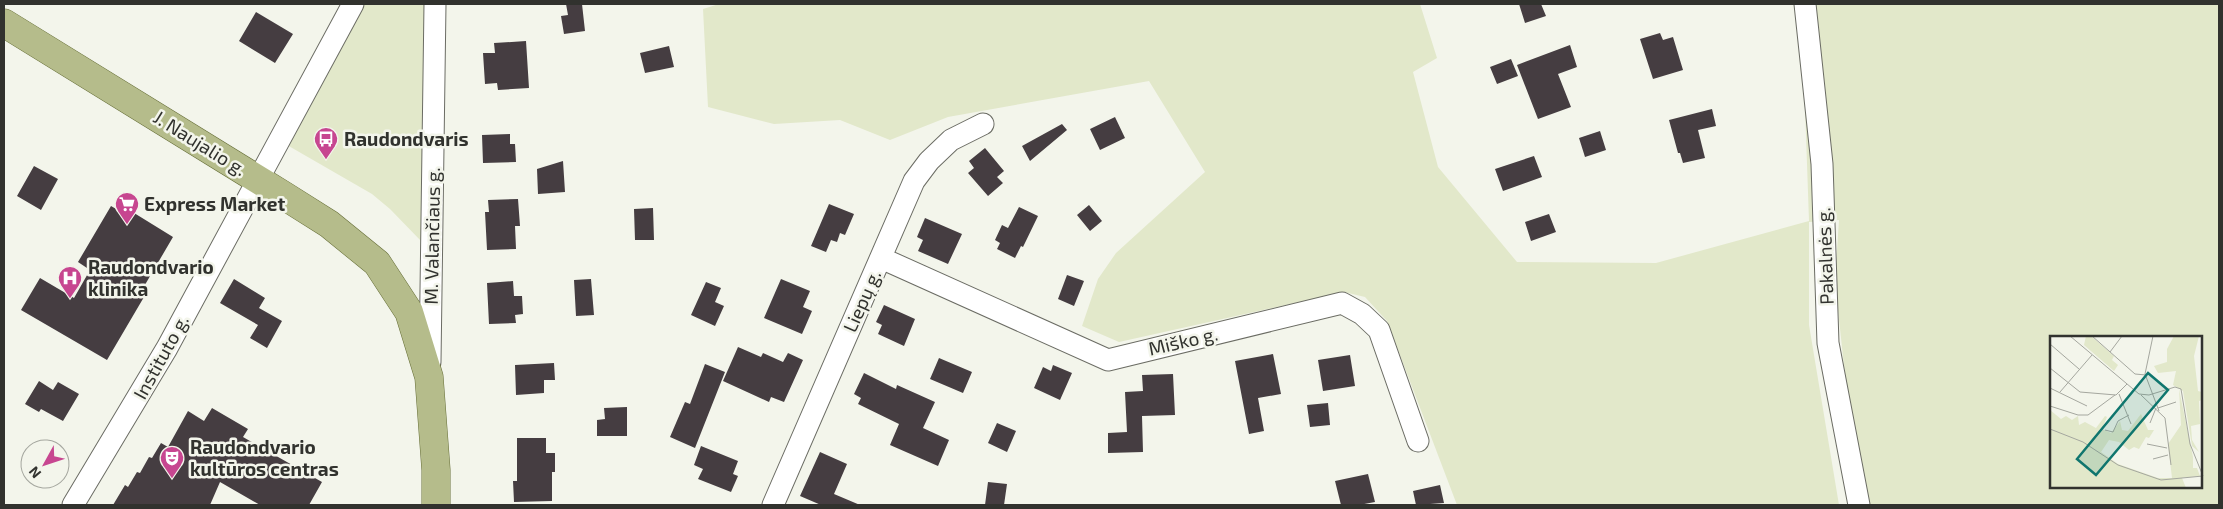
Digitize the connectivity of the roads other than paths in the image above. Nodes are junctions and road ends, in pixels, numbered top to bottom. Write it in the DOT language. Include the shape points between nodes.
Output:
graph roads {
  1 [pos="353,4"];
  2 [pos="436,4"];
  3 [pos="1805,4"];
  4 [pos="4,23"];
  5 [pos="983,124"];
  6 [pos="259,179"];
  7 [pos="881,258"];
  8 [pos="429,377"];
  9 [pos="1418,441"];
  10 [pos="73,505"];
  11 [pos="436,505"];
  12 [pos="773,505"];
  13 [pos="1859,505"];
  1 -- 6 [label="street, Instituto g."];
  2 -- 8 [label="street, M. Valančiaus g."];
  3 -- 13 [label="street, Pakalnės g." via="1822,164 1828,343"];
  4 -- 6 [label="main road, J. Naujalio g."];
  5 -- 7 [label="street, Liepų g." via="951,140 929,161 914,181"];
  6 -- 8 [label="main road, J. Naujalio g." via="329,224 377,262 409,312"];
  6 -- 10 [label="street, Instituto g." via="167,348"];
  7 -- 9 [label="street, Miško g." via="1108,360 1342,304 1362,314 1379,330"];
  7 -- 12 [label="street, Liepų g."];
  8 -- 11 [label="main road, J. Naujalio g."];
}
